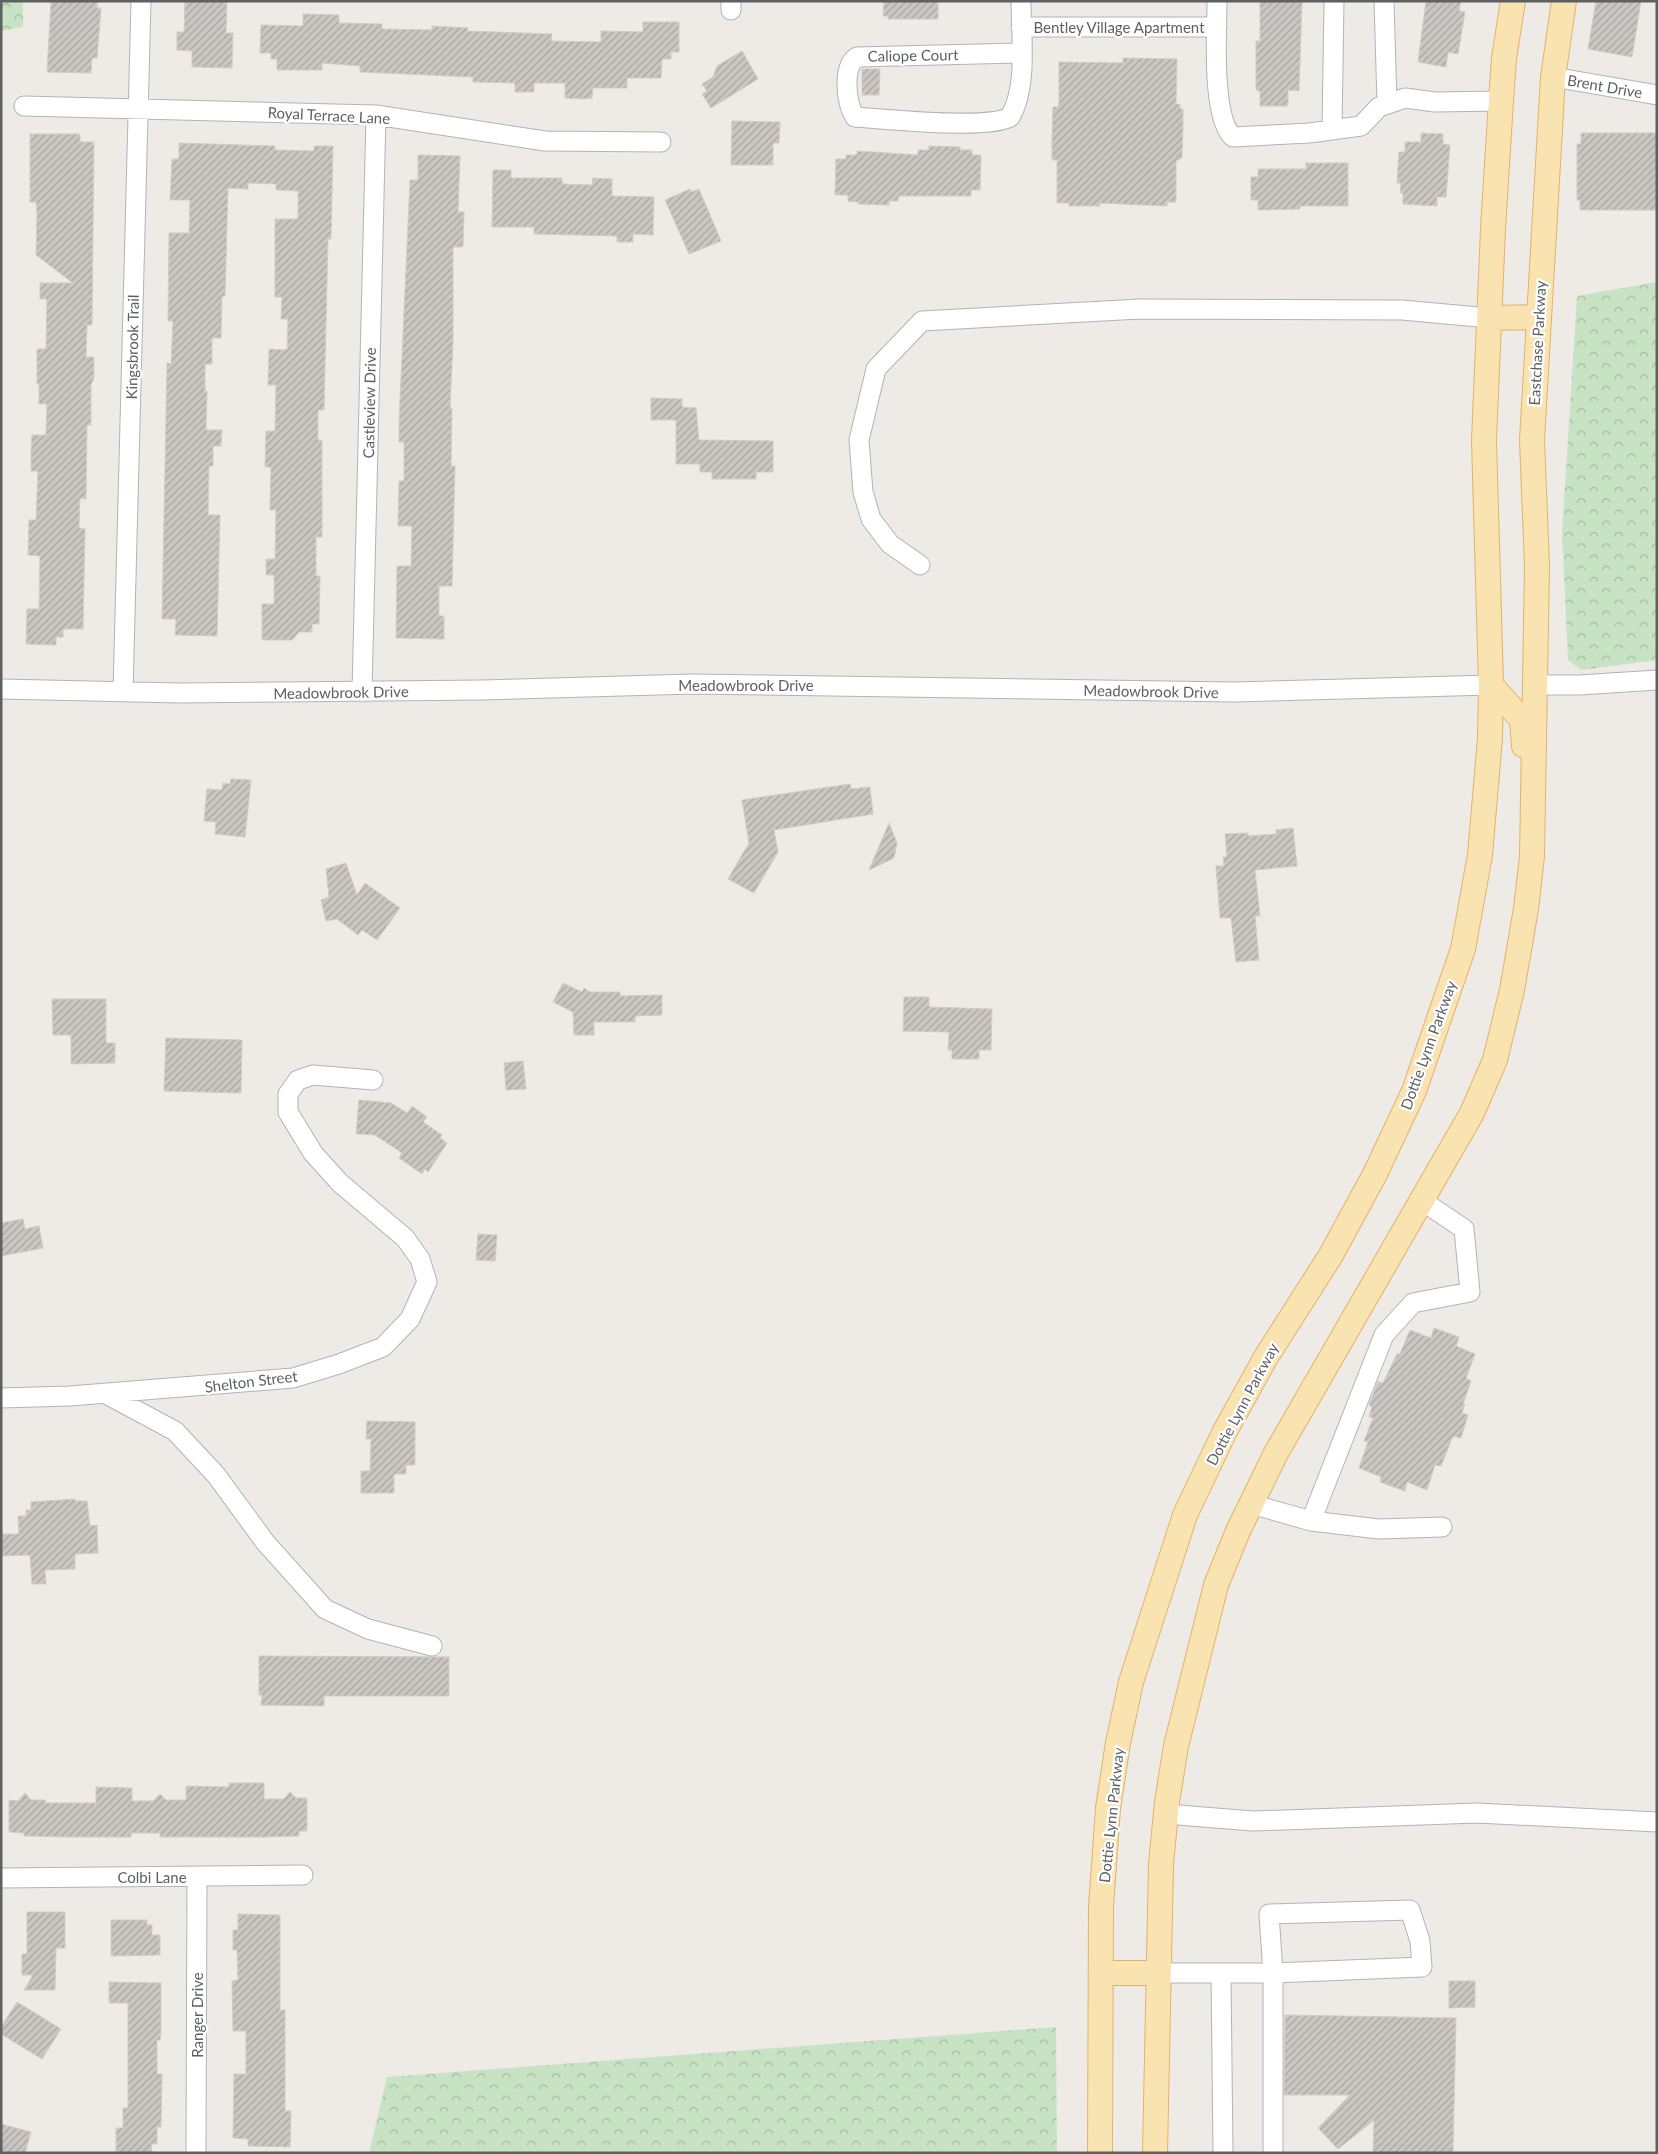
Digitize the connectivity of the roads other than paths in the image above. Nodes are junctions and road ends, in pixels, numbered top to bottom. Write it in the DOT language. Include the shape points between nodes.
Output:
graph roads {
  1 [pos="141,1"];
  2 [pos="1021,1"];
  3 [pos="1217,1"];
  4 [pos="1334,1"];
  5 [pos="1384,1"];
  6 [pos="1513,1"];
  7 [pos="1564,1"];
  8 [pos="1021,27"];
  9 [pos="1217,27"];
  10 [pos="1021,53"];
  11 [pos="1553,77"];
  12 [pos="1657,95"];
  13 [pos="1501,101"];
  14 [pos="1387,104"];
  15 [pos="24,106"];
  16 [pos="138,109"];
  17 [pos="376,115"];
  18 [pos="1332,130"];
  19 [pos="661,142"];
  20 [pos="1538,317"];
  21 [pos="1489,318"];
  22 [pos="920,565"];
  23 [pos="1657,680"];
  24 [pos="1491,685"];
  25 [pos="1536,685"];
  26 [pos="1,689"];
  27 [pos="123,692"];
  28 [pos="362,692"];
  29 [pos="1532,856"];
  30 [pos="373,1080"];
  31 [pos="1421,1200"];
  32 [pos="106,1394"];
  33 [pos="1,1398"];
  34 [pos="1251,1504"];
  35 [pos="1311,1522"];
  36 [pos="1442,1527"];
  37 [pos="432,1646"];
  38 [pos="1166,1814"];
  39 [pos="1657,1822"];
  40 [pos="303,1875"];
  41 [pos="197,1877"];
  42 [pos="1,1878"];
  43 [pos="1101,1973"];
  44 [pos="1158,1973"];
  45 [pos="1221,1973"];
  46 [pos="1273,1973"];
  47 [pos="196,2153"];
  48 [pos="1100,2153"];
  49 [pos="1155,2153"];
  50 [pos="1224,2153"];
  51 [pos="1273,2153"];
  1 -- 16 [label="street, Kingsbrook Trail"];
  2 -- 8 [label="street"];
  3 -- 9 [label="street"];
  4 -- 18 [label="street"];
  5 -- 14 [label="street"];
  6 -- 13 [label="main road"];
  7 -- 11 [label="main road, Eastchase Parkway"];
  8 -- 9 [label="street, Bentley Village Apartment"];
  8 -- 10 [label="street"];
  9 -- 18 [label="street" via="1221,114 1226,130 1233,137"];
  10 -- 10 [label="street, Caliope Court" via="1020,89 1015,109 1004,121 974,123 855,117 850,109 848,68 851,61 864,55"];
  11 -- 12 [label="street, Brent Drive"];
  11 -- 20 [label="main road, Eastchase Parkway"];
  13 -- 14 [label="street" via="1435,102 1405,98"];
  13 -- 21 [label="main road"];
  14 -- 18 [label="street" via="1379,107 1360,126"];
  15 -- 16 [label="street, Royal Terrace Lane"];
  16 -- 17 [label="street, Royal Terrace Lane"];
  16 -- 27 [label="street, Kingsbrook Trail"];
  17 -- 19 [label="street, Royal Terrace Lane" via="544,141"];
  17 -- 28 [label="street, Castleview Drive"];
  20 -- 21 [label="main road"];
  20 -- 25 [label="main road, Eastchase Parkway" via="1532,440 1537,566"];
  21 -- 22 [label="street" via="1402,310 1140,309 922,321 876,369 859,440 864,492 871,519 890,544"];
  21 -- 24 [label="main road" via="1484,440"];
  23 -- 25 [label="street"];
  24 -- 28 [label="street, Meadowbrook Drive" via="1235,692 702,684"];
  24 -- 29 [label="main road" via="1522,720 1522,823"];
  24 -- 43 [label="main road, Dottie Lynn Parkway" via="1480,855 1463,949 1414,1091 1375,1174 1331,1255 1266,1358 1225,1431 1185,1515 1132,1682 1108,1808 1101,1907"];
  25 -- 29 [label="main road"];
  26 -- 27 [label="street, Meadowbrook Drive"];
  27 -- 28 [label="street, Meadowbrook Drive"];
  29 -- 31 [label="main road" via="1512,990 1495,1060 1472,1113"];
  30 -- 32 [label="street, Shelton Street" via="314,1075 298,1080 288,1094 288,1112 314,1153 340,1183 405,1238 420,1259 427,1282 410,1319 383,1347 293,1378"];
  31 -- 34 [label="main road" via="1276,1453"];
  31 -- 35 [label="street" via="1464,1229 1470,1292 1413,1303 1384,1335"];
  32 -- 33 [label="street, Shelton Street"];
  32 -- 37 [label="street" via="175,1431 216,1475 265,1542 325,1609 368,1629"];
  34 -- 35 [label="street"];
  34 -- 38 [label="main road" via="1216,1585 1176,1746"];
  35 -- 36 [label="street" via="1379,1529"];
  38 -- 39 [label="street" via="1253,1821 1477,1813"];
  38 -- 44 [label="main road"];
  40 -- 41 [label="street, Colbi Lane"];
  41 -- 42 [label="street, Colbi Lane"];
  41 -- 47 [label="street, Ranger Drive"];
  43 -- 44 [label="main road"];
  43 -- 48 [label="main road, Dottie Lynn Parkway"];
  44 -- 45 [label="street"];
  44 -- 49 [label="main road"];
  45 -- 46 [label="street"];
  45 -- 50 [label="street"];
  46 -- 46 [label="street" via="1422,1967 1420,1941 1410,1910 1269,1914"];
  46 -- 51 [label="street"];
}
